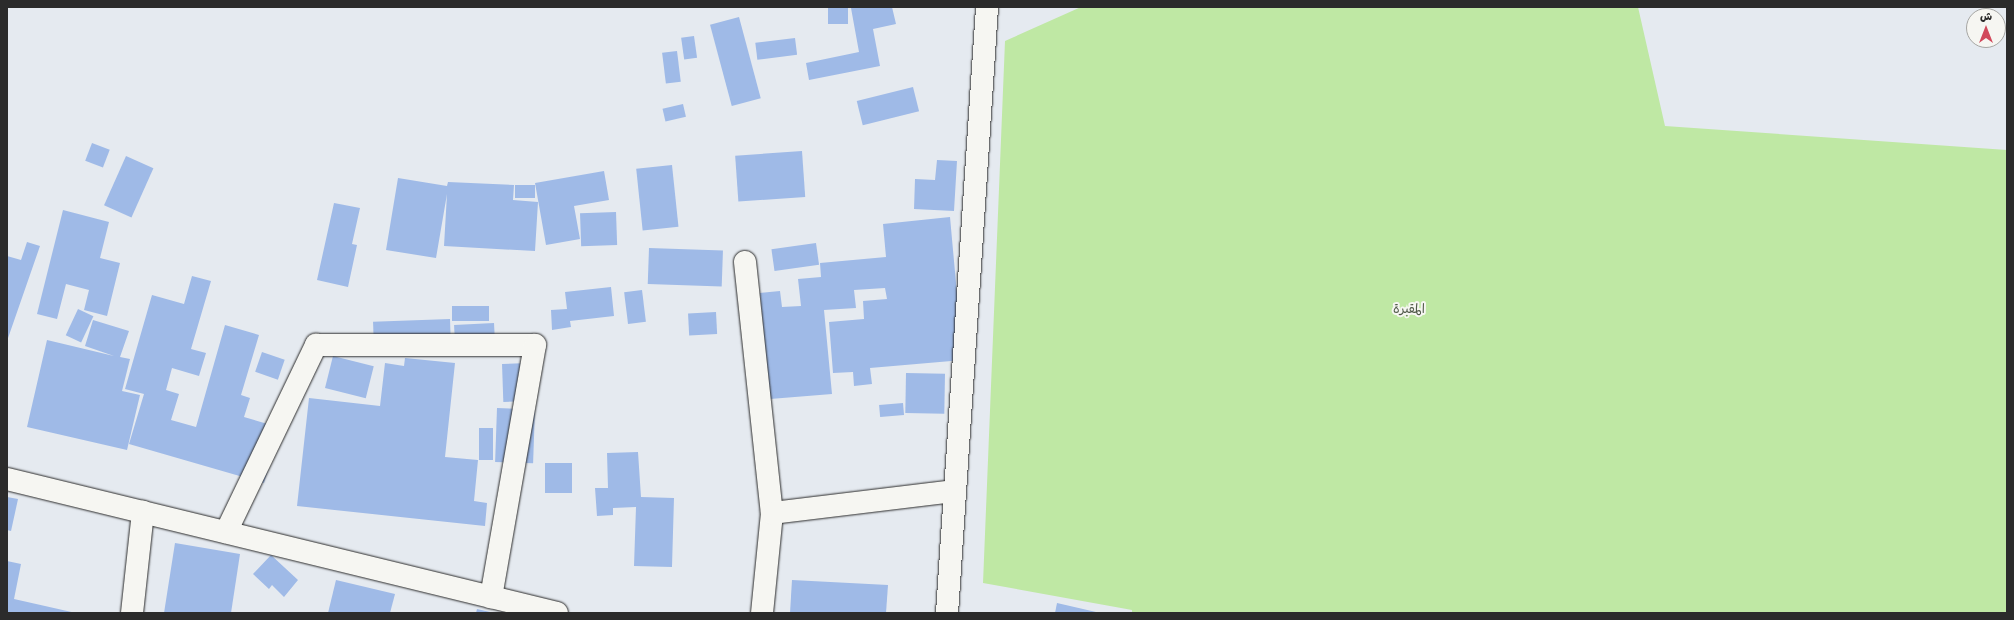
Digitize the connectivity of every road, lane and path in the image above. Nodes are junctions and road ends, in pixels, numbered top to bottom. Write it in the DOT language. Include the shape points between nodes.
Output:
graph roads {
  1 [pos="987,7"];
  2 [pos="745,262"];
  3 [pos="7,479"];
  4 [pos="955,491"];
  5 [pos="143,512"];
  6 [pos="772,513"];
  7 [pos="226,532"];
  8 [pos="492,597"];
  9 [pos="132,613"];
  10 [pos="557,613"];
  11 [pos="762,613"];
  12 [pos="947,613"];
  1 -- 4 [label="street"];
  2 -- 6 [label="street"];
  3 -- 5 [label="street"];
  4 -- 6 [label="street"];
  4 -- 12 [label="street"];
  5 -- 7 [label="street"];
  5 -- 9 [label="street"];
  6 -- 11 [label="street"];
  7 -- 8 [label="street"];
  7 -- 8 [label="street" via="316,345 535,345"];
  8 -- 10 [label="street"];
}
